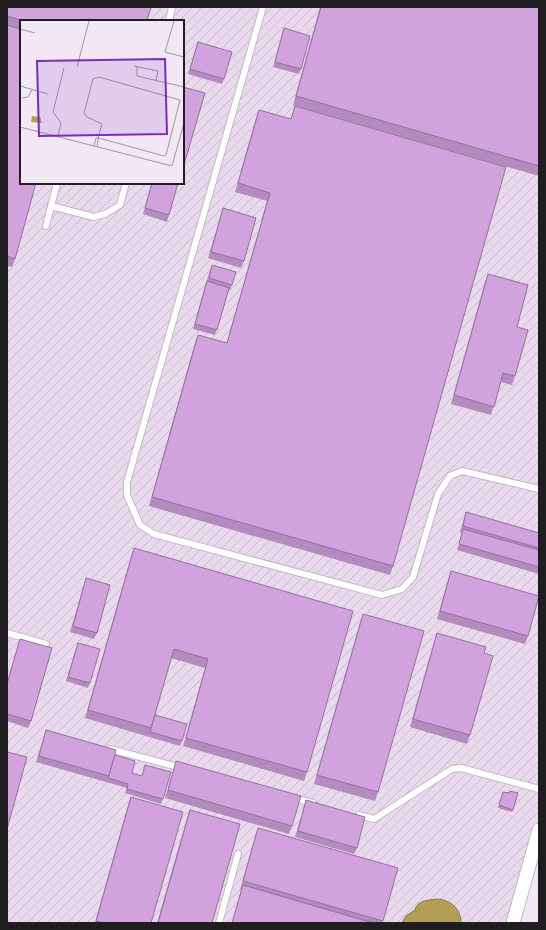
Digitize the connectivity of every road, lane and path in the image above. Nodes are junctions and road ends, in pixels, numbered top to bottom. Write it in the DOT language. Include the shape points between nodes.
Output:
graph roads {
  1 [pos="172,7"];
  2 [pos="263,7"];
  3 [pos="169,20"];
  4 [pos="57,184"];
  5 [pos="126,184"];
  6 [pos="51,206"];
  7 [pos="46,226"];
  8 [pos="539,489"];
  9 [pos="7,633"];
  10 [pos="46,644"];
  11 [pos="105,748"];
  12 [pos="190,770"];
  13 [pos="539,789"];
  14 [pos="289,797"];
  15 [pos="320,805"];
  16 [pos="350,813"];
  17 [pos="539,830"];
  18 [pos="238,854"];
  19 [pos="219,923"];
  20 [pos="513,923"];
  1 -- 3 [label="lane"];
  2 -- 8 [label="lane" via="127,482 127,495 140,525 154,534 382,595 402,588 413,577 438,494 450,476 462,471"];
  4 -- 6 [label="lane"];
  5 -- 6 [label="lane" via="120,205 105,214 94,217"];
  6 -- 7 [label="lane"];
  9 -- 10 [label="lane"];
  11 -- 12 [label="lane"];
  13 -- 16 [label="lane" via="461,768 452,769 374,819"];
  14 -- 15 [label="lane"];
  17 -- 20 [label="street"];
  18 -- 19 [label="lane"];
}
